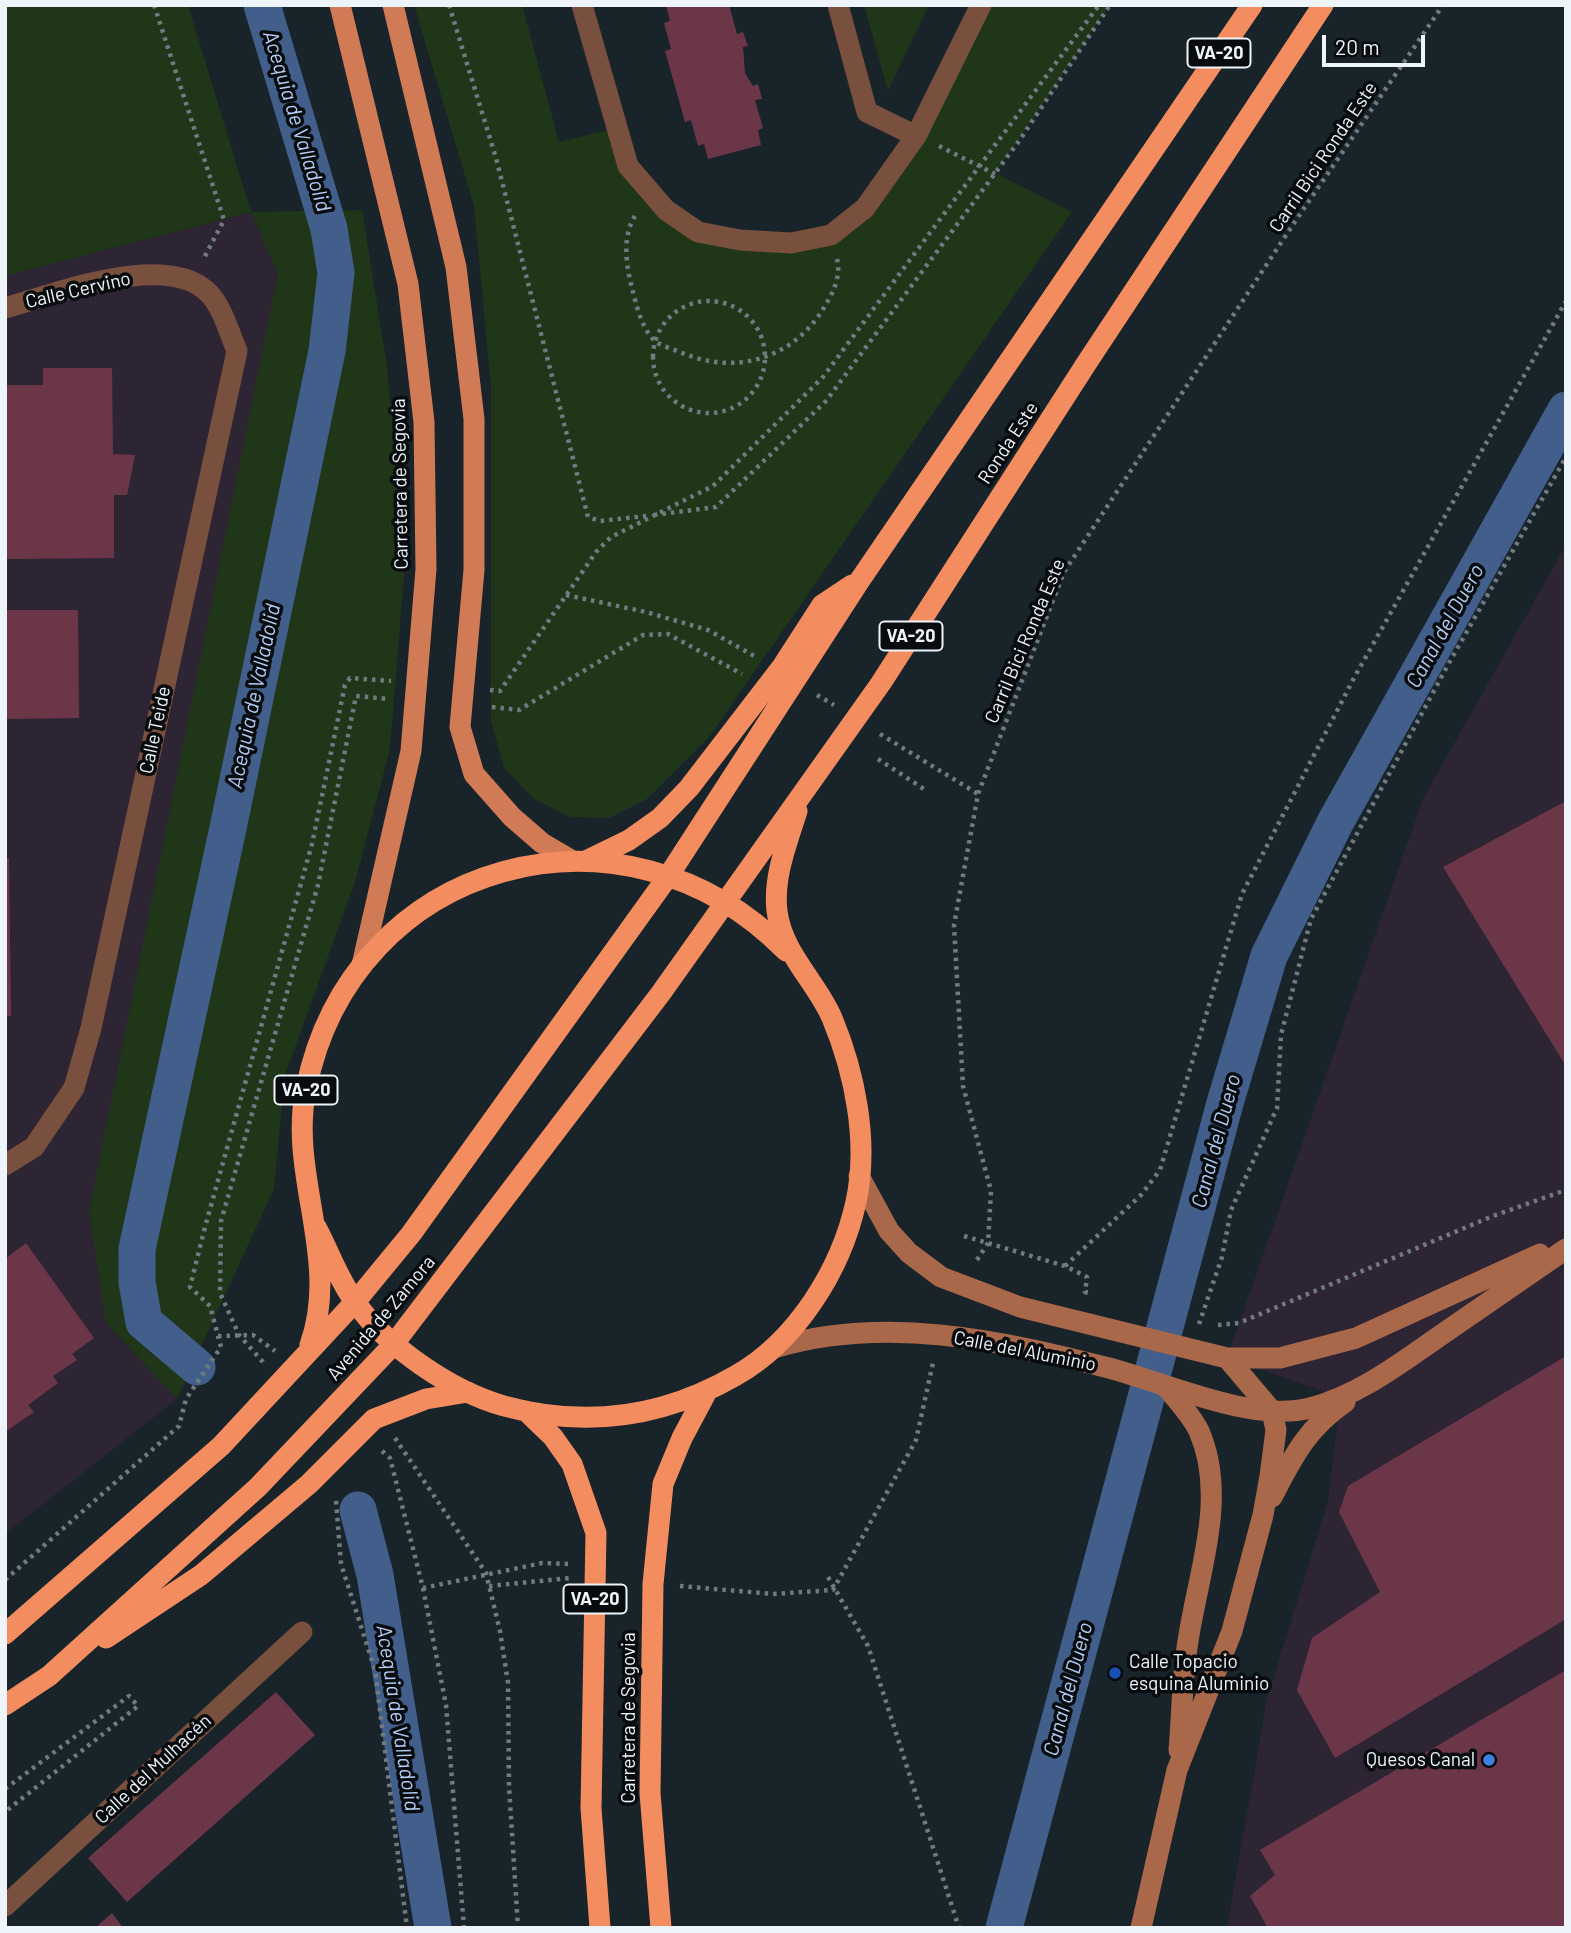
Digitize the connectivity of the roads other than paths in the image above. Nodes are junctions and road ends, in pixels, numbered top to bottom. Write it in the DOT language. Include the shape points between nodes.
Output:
graph roads {
  1 [pos="341,5"];
  2 [pos="393,5"];
  3 [pos="582,5"];
  4 [pos="838,5"];
  5 [pos="981,5"];
  6 [pos="1252,5"];
  7 [pos="1323,5"];
  8 [pos="916,136"];
  9 [pos="192,281"];
  10 [pos="5,307"];
  11 [pos="787,676"];
  12 [pos="804,791"];
  13 [pos="579,860"];
  14 [pos="669,875"];
  15 [pos="725,900"];
  16 [pos="797,962"];
  17 [pos="362,965"];
  18 [pos="5,1165"];
  19 [pos="859,1176"];
  20 [pos="316,1227"];
  21 [pos="1566,1242"];
  22 [pos="1566,1249"];
  23 [pos="355,1302"];
  24 [pos="393,1345"];
  25 [pos="774,1348"];
  26 [pos="307,1353"];
  27 [pos="1227,1358"];
  28 [pos="1381,1377"];
  29 [pos="1167,1388"];
  30 [pos="468,1392"];
  31 [pos="706,1393"];
  32 [pos="526,1411"];
  33 [pos="1272,1411"];
  34 [pos="1263,1515"];
  35 [pos="302,1632"];
  36 [pos="5,1634"];
  37 [pos="49,1676"];
  38 [pos="5,1704"];
  39 [pos="1177,1770"];
  40 [pos="5,1906"];
  41 [pos="600,1928"];
  42 [pos="661,1928"];
  43 [pos="1141,1928"];
  1 -- 17 [label="main road, Carretera de Segovia" via="408,284 424,422 426,569 411,751"];
  2 -- 13 [label="main road" via="456,267 474,419 474,570 460,727 474,774 512,817 542,843"];
  3 -- 8 [label="street" via="628,166 666,210 698,232 790,243 831,235 866,208"];
  4 -- 8 [label="street" via="867,112"];
  5 -- 8 [label="street"];
  6 -- 11 [label="highway, VA-20" via="860,580"];
  7 -- 12 [label="highway, Ronda Este / VA-20" via="856,719"];
  9 -- 10 [label="street, Calle Cervino" via="161,274 124,276"];
  9 -- 18 [label="street, Calle Teide" via="215,299 237,351 74,1088 34,1147"];
  11 -- 13 [label="highway" via="660,818 629,840"];
  11 -- 14 [label="highway, VA-20"];
  12 -- 15 [label="highway, Ronda Este / VA-20"];
  12 -- 16 [label="highway" via="776,887 782,931"];
  13 -- 14 [label="highway, VA-20" via="628,864"];
  13 -- 17 [label="highway, VA-20" via="485,876 439,898 397,928"];
  14 -- 15 [label="highway, VA-20"];
  14 -- 23 [label="highway, Avenida de Zamora" via="411,1234"];
  15 -- 16 [label="highway, VA-20" via="764,928"];
  15 -- 24 [label="highway, Avenida de Zamora" via="661,993"];
  16 -- 19 [label="highway, VA-20" via="831,1015 852,1074"];
  17 -- 20 [label="highway, VA-20" via="326,1024 306,1090 302,1159"];
  19 -- 25 [label="highway, VA-20" via="847,1229 819,1292"];
  19 -- 27 [label="street, Calle del Aluminio" via="889,1231 941,1277 1020,1307"];
  20 -- 23 [label="highway, VA-20"];
  20 -- 26 [label="highway" via="321,1295"];
  21 -- 27 [label="street, Calle del Aluminio" via="1356,1338 1280,1358"];
  22 -- 28 [label="street, Calle del Aluminio"];
  23 -- 24 [label="highway, VA-20"];
  23 -- 26 [label="highway, Avenida de Zamora"];
  24 -- 30 [label="highway, VA-20"];
  24 -- 37 [label="highway, Avenida de Zamora" via="258,1487"];
  25 -- 29 [label="street, Calle del Aluminio" via="848,1332 917,1331 1111,1368"];
  25 -- 31 [label="highway, VA-20"];
  26 -- 36 [label="highway, Avenida de Zamora" via="221,1446"];
  27 -- 33 [label="street"];
  28 -- 33 [label="street, Calle del Aluminio" via="1308,1408"];
  28 -- 34 [label="street" via="1312,1429"];
  29 -- 33 [label="street, Calle del Aluminio"];
  29 -- 39 [label="street" via="1198,1430 1210,1486 1210,1523 1187,1648"];
  30 -- 32 [label="highway, VA-20"];
  30 -- 37 [label="highway" via="426,1399 374,1419 309,1484 201,1575"];
  31 -- 32 [label="highway, VA-20" via="666,1408 592,1419"];
  31 -- 42 [label="highway, Carretera de Segovia / VA-20" via="663,1484 653,1584 650,1793"];
  32 -- 41 [label="highway, Carretera de Segovia / VA-20" via="572,1464 596,1534 591,1808"];
  33 -- 34 [label="street" via="1276,1430"];
  34 -- 39 [label="street" via="1232,1631"];
  35 -- 40 [label="street, Calle del Mulhacén"];
  37 -- 38 [label="highway, Avenida de Zamora"];
  39 -- 43 [label="street"];
}
